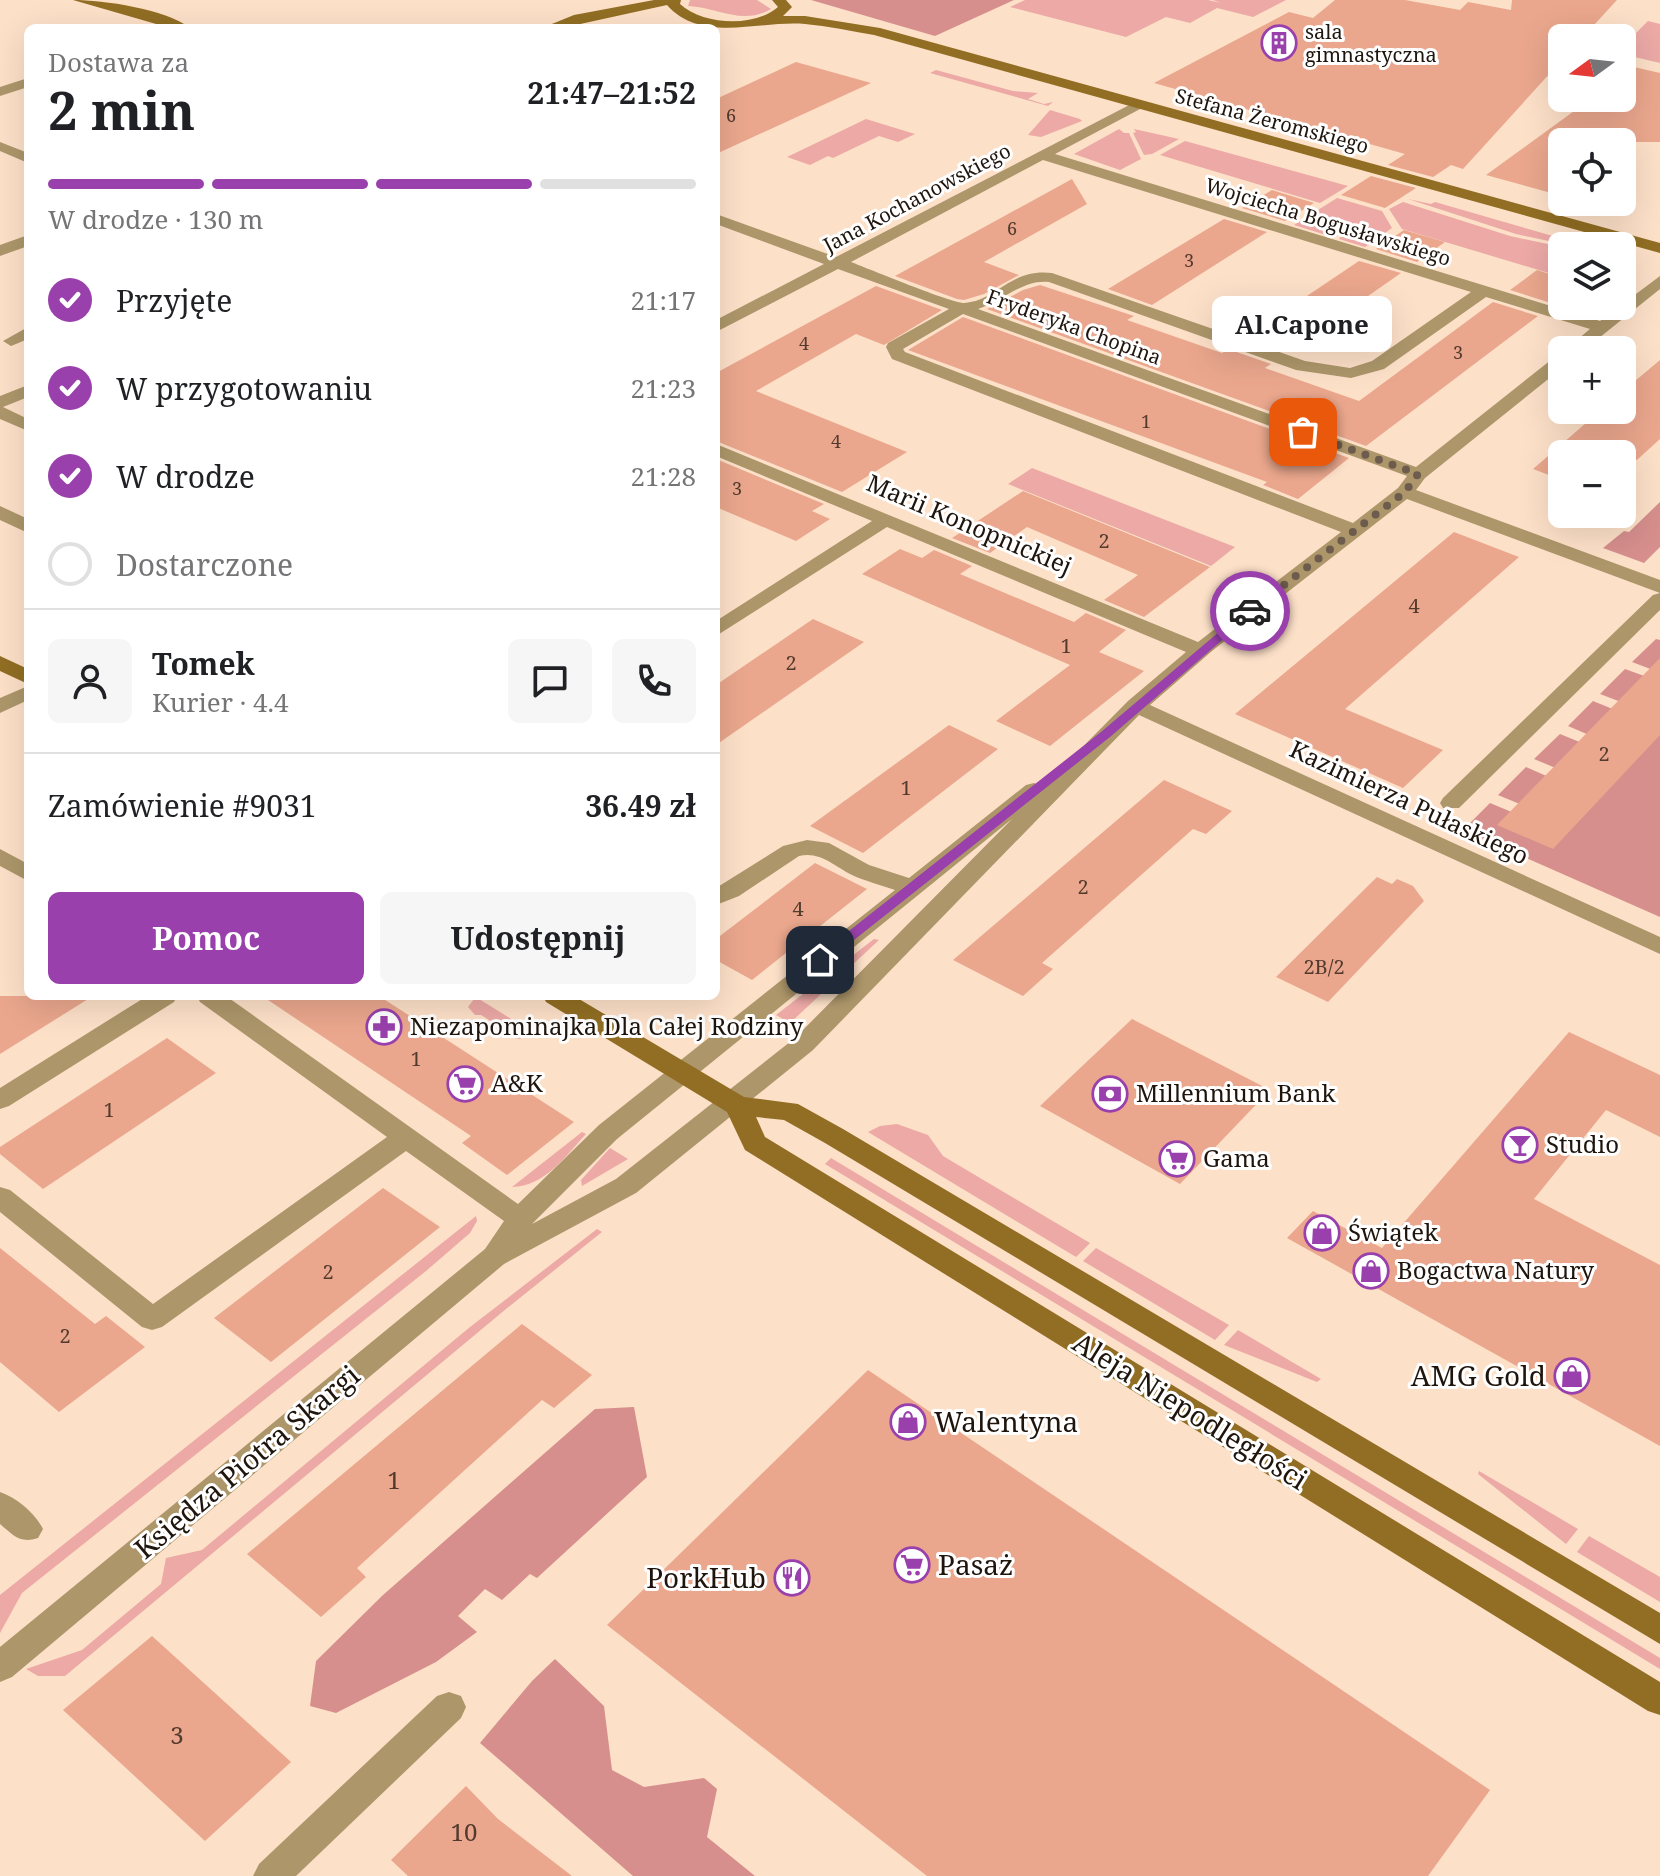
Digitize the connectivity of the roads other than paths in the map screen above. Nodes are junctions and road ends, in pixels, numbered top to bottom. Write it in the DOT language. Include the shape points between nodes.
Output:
graph roads {
  1 [pos="79,0"];
  2 [pos="674,0"];
  3 [pos="780,2"];
  4 [pos="681,14"];
  5 [pos="771,20"];
  6 [pos="171,24"];
  7 [pos="561,24"];
  8 [pos="594,24"];
  9 [pos="875,31"];
  10 [pos="24,83"];
  11 [pos="0,92"];
  12 [pos="1137,105"];
  13 [pos="0,146"];
  14 [pos="1042,155"];
  15 [pos="24,156"];
  16 [pos="24,158"];
  17 [pos="0,166"];
  18 [pos="720,220"];
  19 [pos="24,242"];
  20 [pos="1660,248"];
  21 [pos="0,251"];
  22 [pos="836,263"];
  23 [pos="1660,281"];
  24 [pos="1484,291"];
  25 [pos="961,309"];
  26 [pos="720,325"];
  27 [pos="1601,327"];
  28 [pos="24,334"];
  29 [pos="1590,336"];
  30 [pos="11,341"];
  31 [pos="1548,371"];
  32 [pos="24,392"];
  33 [pos="0,403"];
  34 [pos="0,412"];
  35 [pos="24,424"];
  36 [pos="720,451"];
  37 [pos="1418,474"];
  38 [pos="1405,492"];
  39 [pos="0,512"];
  40 [pos="887,519"];
  41 [pos="24,525"];
  42 [pos="1353,530"];
  43 [pos="1660,587"];
  44 [pos="1660,599"];
  45 [pos="720,627"];
  46 [pos="1201,651"];
  47 [pos="0,662"];
  48 [pos="24,676"];
  49 [pos="24,694"];
  50 [pos="1136,706"];
  51 [pos="0,707"];
  52 [pos="1105,735"];
  53 [pos="1451,803"];
  54 [pos="0,856"];
  55 [pos="24,871"];
  56 [pos="910,887"];
  57 [pos="720,895"];
  58 [pos="1660,946"];
  59 [pos="159,1000"];
  60 [pos="215,1000"];
  61 [pos="562,1000"];
  62 [pos="681,1072"];
  63 [pos="0,1100"];
  64 [pos="735,1104"];
  65 [pos="408,1136"];
  66 [pos="0,1197"];
  67 [pos="520,1219"];
  68 [pos="494,1257"];
  69 [pos="0,1505"];
  70 [pos="27,1529"];
  71 [pos="1660,1630"];
  72 [pos="0,1667"];
  73 [pos="1658,1699"];
  74 [pos="449,1707"];
  75 [pos="271,1876"];
  1 -- 6 [label="street"];
  2 -- 4 [label="street"];
  2 -- 7 [label="street"];
  3 -- 5 [label="street" via="785,10"];
  3 -- 9 [label="street, Stefana Żeromskiego"];
  4 -- 5 [label="street, Stefana Żeromskiego" via="717,23"];
  4 -- 8 [label="street, Stefana Żeromskiego"];
  5 -- 9 [label="street, Stefana Żeromskiego"];
  9 -- 12 [label="street, Stefana Żeromskiego"];
  10 -- 11 [label="street"];
  12 -- 14 [label="street, Jana Kochanowskiego"];
  12 -- 20 [label="street, Stefana Żeromskiego"];
  13 -- 15 [label="street"];
  14 -- 22 [label="street, Jana Kochanowskiego"];
  14 -- 24 [label="street, Wojciecha Bogusławskiego"];
  16 -- 17 [label="street"];
  18 -- 22 [label="street, Fryderyka Chopina"];
  19 -- 21 [label="street"];
  22 -- 25 [label="street, Fryderyka Chopina"];
  22 -- 26 [label="street, Jana Kochanowskiego"];
  23 -- 27 [label="street"];
  24 -- 25 [label="street" via="1378,365 1351,373 1302,366 1052,278 1030,278"];
  24 -- 27 [label="street, Wojciecha Bogusławskiego"];
  25 -- 37 [label="street, Fryderyka Chopina"];
  25 -- 42 [label="street" via="894,347 898,355"];
  27 -- 29 [label="street"];
  28 -- 30 [label="street"];
  31 -- 37 [label="street"];
  32 -- 33 [label="street"];
  34 -- 35 [label="street"];
  36 -- 40 [label="street, Marii Konopnickiej"];
  37 -- 38 [label="street"];
  38 -- 42 [label="street"];
  38 -- 43 [label="street"];
  39 -- 41 [label="street"];
  40 -- 45 [label="street"];
  40 -- 46 [label="street, Marii Konopnickiej"];
  42 -- 46 [label="street"];
  44 -- 53 [label="street"];
  46 -- 50 [label="street"];
  47 -- 48 [label="street"];
  49 -- 51 [label="street"];
  50 -- 52 [label="street"];
  50 -- 58 [label="street, Kazimierza Pułaskiego"];
  52 -- 56 [label="street, Księdza Piotra Skargi"];
  52 -- 64 [label="street, Księdza Piotra Skargi" via="804,1044"];
  54 -- 55 [label="street"];
  56 -- 57 [label="street" via="861,870 821,848 807,847 791,851"];
  56 -- 62 [label="street, Księdza Piotra Skargi"];
  59 -- 63 [label="street"];
  60 -- 65 [label="street"];
  61 -- 62 [label="street, Aleja Niepodległości"];
  62 -- 64 [label="street, Aleja Niepodległości"];
  62 -- 67 [label="street, Księdza Piotra Skargi" via="608,1132"];
  64 -- 68 [label="street, Księdza Piotra Skargi" via="626,1186"];
  64 -- 71 [label="street, Aleja Niepodległości" via="789,1111 823,1130"];
  64 -- 73 [label="street, Aleja Niepodległości" via="754,1143"];
  65 -- 66 [label="street" via="152,1319"];
  65 -- 67 [label="street"];
  67 -- 68 [label="street, Księdza Piotra Skargi"];
  68 -- 72 [label="street, Księdza Piotra Skargi"];
  69 -- 70 [label="street"];
  74 -- 75 [label="street"];
}
